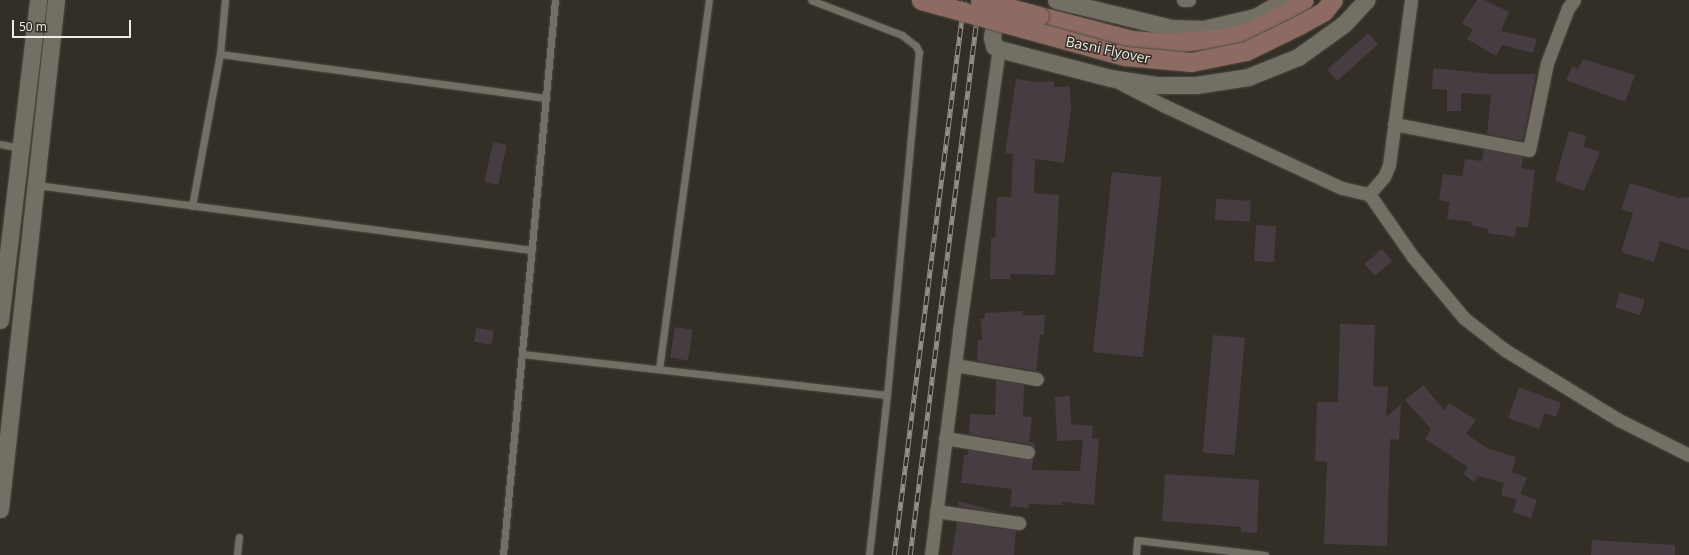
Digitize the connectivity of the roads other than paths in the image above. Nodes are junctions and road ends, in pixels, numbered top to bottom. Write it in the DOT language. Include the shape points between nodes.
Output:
graph roads {
  1 [pos="38,0"];
  2 [pos="56,0"];
  3 [pos="225,0"];
  4 [pos="556,0"];
  5 [pos="709,0"];
  6 [pos="811,0"];
  7 [pos="921,0"];
  8 [pos="980,0"];
  9 [pos="1000,0"];
  10 [pos="1056,0"];
  11 [pos="1183,0"];
  12 [pos="1189,0"];
  13 [pos="1285,0"];
  14 [pos="1304,0"];
  15 [pos="1333,0"];
  16 [pos="1366,0"];
  17 [pos="1411,0"];
  18 [pos="1574,0"];
  19 [pos="1000,49"];
  20 [pos="220,54"];
  21 [pos="1110,78"];
  22 [pos="546,98"];
  23 [pos="1394,124"];
  24 [pos="0,144"];
  25 [pos="20,148"];
  26 [pos="33,185"];
  27 [pos="1369,194"];
  28 [pos="192,206"];
  29 [pos="532,250"];
  30 [pos="0,320"];
  31 [pos="522,354"];
  32 [pos="955,365"];
  33 [pos="659,369"];
  34 [pos="1037,379"];
  35 [pos="887,396"];
  36 [pos="4,436"];
  37 [pos="945,438"];
  38 [pos="1028,452"];
  39 [pos="1689,455"];
  40 [pos="0,509"];
  41 [pos="936,511"];
  42 [pos="1019,523"];
  43 [pos="240,537"];
  44 [pos="237,555"];
  45 [pos="503,555"];
  46 [pos="869,555"];
  47 [pos="931,555"];
  48 [pos="1136,555"];
  49 [pos="1265,555"];
  1 -- 25 [label="street"];
  2 -- 26 [label="street"];
  3 -- 20 [label="lane"];
  4 -- 22 [label="lane"];
  5 -- 33 [label="lane"];
  6 -- 35 [label="lane" via="902,35 916,46 919,52"];
  7 -- 15 [label="main road, Basni Flyover, bridge" via="1125,56 1191,62 1222,58 1252,49 1301,24 1324,10"];
  8 -- 14 [label="main road, bridge" via="1132,40 1169,43 1226,38 1249,32 1291,10"];
  9 -- 19 [label="street" via="992,37 994,46"];
  10 -- 13 [label="street" via="1172,28 1203,29 1255,17"];
  11 -- 12 [label="street"];
  16 -- 21 [label="street" via="1344,24 1298,57 1248,76 1196,86 1157,85"];
  17 -- 23 [label="street"];
  18 -- 23 [label="street" via="1568,8 1547,62 1529,150"];
  19 -- 21 [label="street"];
  19 -- 32 [label="street"];
  20 -- 22 [label="lane"];
  20 -- 28 [label="lane"];
  21 -- 27 [label="street" via="1342,188"];
  22 -- 29 [label="lane"];
  23 -- 27 [label="street" via="1386,171 1377,188"];
  24 -- 25 [label="lane"];
  25 -- 30 [label="street"];
  26 -- 28 [label="lane"];
  26 -- 36 [label="street"];
  27 -- 39 [label="street" via="1413,257 1464,318 1505,350 1619,420"];
  28 -- 29 [label="lane"];
  29 -- 31 [label="lane"];
  31 -- 33 [label="lane"];
  31 -- 45 [label="lane"];
  32 -- 34 [label="street"];
  32 -- 37 [label="street"];
  33 -- 35 [label="lane"];
  35 -- 46 [label="lane"];
  36 -- 40 [label="street"];
  37 -- 38 [label="street"];
  37 -- 41 [label="street"];
  41 -- 42 [label="street"];
  41 -- 47 [label="street"];
  43 -- 44 [label="lane"];
  48 -- 49 [label="lane" via="1137,540"];
}
